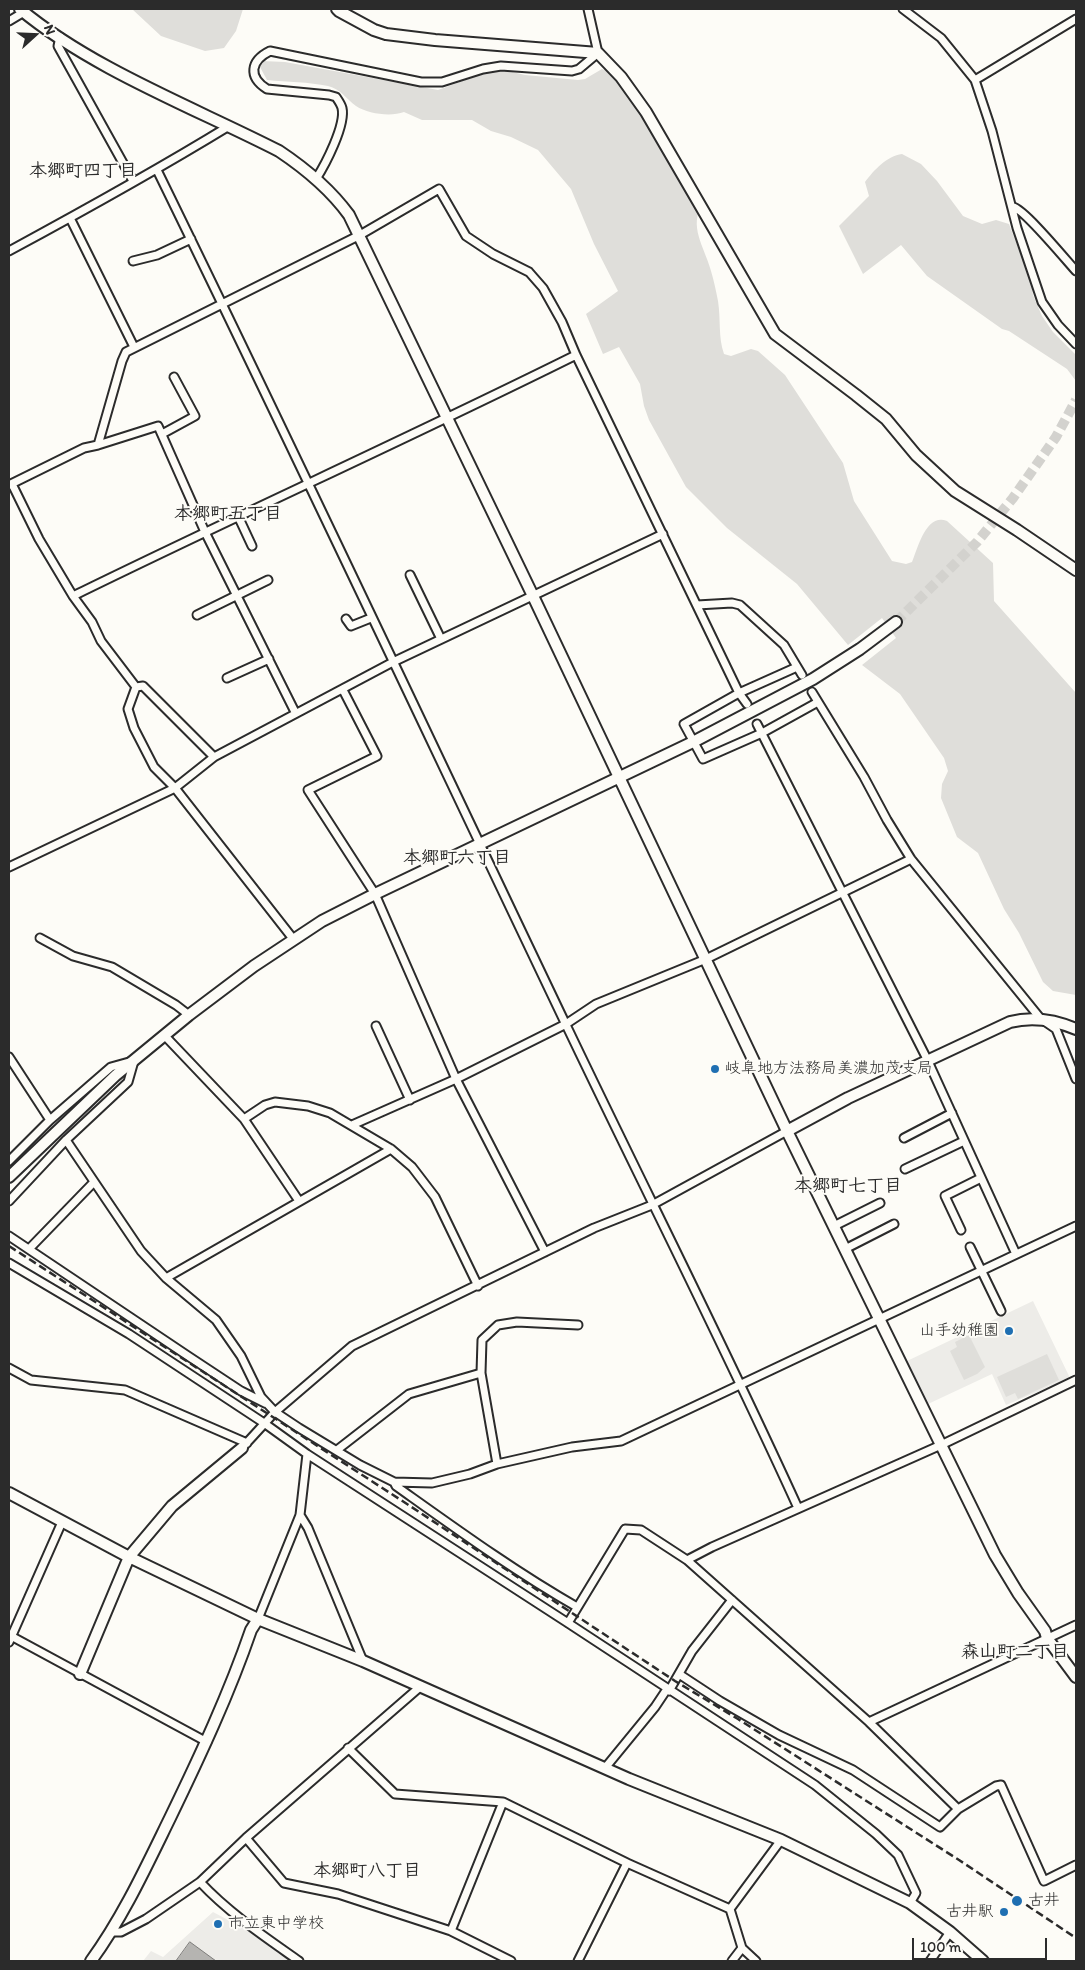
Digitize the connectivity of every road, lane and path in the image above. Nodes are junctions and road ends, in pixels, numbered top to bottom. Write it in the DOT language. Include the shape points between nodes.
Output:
graph roads {
  1 [pos="338,9"];
  2 [pos="588,9"];
  3 [pos="903,9"];
  4 [pos="22,10"];
  5 [pos="1076,19"];
  6 [pos="9,22"];
  7 [pos="60,37"];
  8 [pos="598,53"];
  9 [pos="975,80"];
  10 [pos="229,126"];
  11 [pos="157,170"];
  12 [pos="316,179"];
  13 [pos="133,182"];
  14 [pos="1013,207"];
  15 [pos="70,218"];
  16 [pos="360,235"];
  17 [pos="191,239"];
  18 [pos="9,251"];
  19 [pos="133,261"];
  20 [pos="1076,271"];
  21 [pos="223,304"];
  22 [pos="1076,344"];
  23 [pos="134,347"];
  24 [pos="576,355"];
  25 [pos="174,377"];
  26 [pos="448,419"];
  27 [pos="162,434"];
  28 [pos="98,445"];
  29 [pos="308,482"];
  30 [pos="10,484"];
  31 [pos="238,516"];
  32 [pos="205,532"];
  33 [pos="663,534"];
  34 [pos="252,546"];
  35 [pos="1076,570"];
  36 [pos="410,575"];
  37 [pos="268,580"];
  38 [pos="237,595"];
  39 [pos="73,596"];
  40 [pos="533,596"];
  41 [pos="697,605"];
  42 [pos="197,614"];
  43 [pos="371,618"];
  44 [pos="346,619"];
  45 [pos="896,622"];
  46 [pos="441,639"];
  47 [pos="269,660"];
  48 [pos="393,662"];
  49 [pos="797,667"];
  50 [pos="802,676"];
  51 [pos="227,678"];
  52 [pos="136,687"];
  53 [pos="343,690"];
  54 [pos="812,692"];
  55 [pos="739,693"];
  56 [pos="818,702"];
  57 [pos="747,704"];
  58 [pos="295,712"];
  59 [pos="757,724"];
  60 [pos="762,733"];
  61 [pos="693,742"];
  62 [pos="214,756"];
  63 [pos="618,776"];
  64 [pos="174,788"];
  65 [pos="481,843"];
  66 [pos="911,859"];
  67 [pos="9,867"];
  68 [pos="842,891"];
  69 [pos="375,894"];
  70 [pos="40,938"];
  71 [pos="294,940"];
  72 [pos="706,959"];
  73 [pos="189,1015"];
  74 [pos="1040,1018"];
  75 [pos="566,1024"];
  76 [pos="376,1026"];
  77 [pos="1076,1029"];
  78 [pos="165,1036"];
  79 [pos="9,1057"];
  80 [pos="134,1060"];
  81 [pos="927,1060"];
  82 [pos="17,1069"];
  83 [pos="9,1072"];
  84 [pos="456,1079"];
  85 [pos="1076,1079"];
  86 [pos="410,1100"];
  87 [pos="952,1113"];
  88 [pos="244,1119"];
  89 [pos="50,1120"];
  90 [pos="352,1126"];
  91 [pos="787,1131"];
  92 [pos="904,1138"];
  93 [pos="66,1140"];
  94 [pos="964,1141"];
  95 [pos="391,1149"];
  96 [pos="9,1161"];
  97 [pos="904,1169"];
  98 [pos="9,1177"];
  99 [pos="981,1178"];
  100 [pos="94,1182"];
  101 [pos="9,1201"];
  102 [pos="299,1201"];
  103 [pos="880,1203"];
  104 [pos="652,1205"];
  105 [pos="894,1224"];
  106 [pos="834,1226"];
  107 [pos="1076,1226"];
  108 [pos="961,1230"];
  109 [pos="9,1236"];
  110 [pos="970,1247"];
  111 [pos="29,1249"];
  112 [pos="845,1249"];
  113 [pos="545,1252"];
  114 [pos="1016,1254"];
  115 [pos="9,1263"];
  116 [pos="981,1270"];
  117 [pos="166,1278"];
  118 [pos="478,1286"];
  119 [pos="1001,1311"];
  120 [pos="879,1319"];
  121 [pos="578,1325"];
  122 [pos="9,1368"];
  123 [pos="481,1373"];
  124 [pos="1076,1380"];
  125 [pos="742,1385"];
  126 [pos="272,1409"];
  127 [pos="264,1423"];
  128 [pos="245,1445"];
  129 [pos="941,1445"];
  130 [pos="337,1450"];
  131 [pos="307,1454"];
  132 [pos="498,1464"];
  133 [pos="394,1482"];
  134 [pos="9,1493"];
  135 [pos="798,1508"];
  136 [pos="300,1515"];
  137 [pos="62,1522"];
  138 [pos="128,1557"];
  139 [pos="688,1560"];
  140 [pos="732,1600"];
  141 [pos="577,1607"];
  142 [pos="258,1619"];
  143 [pos="568,1623"];
  144 [pos="1076,1625"];
  145 [pos="1047,1638"];
  146 [pos="10,1639"];
  147 [pos="363,1661"];
  148 [pos="80,1674"];
  149 [pos="679,1674"];
  150 [pos="1076,1677"];
  151 [pos="421,1686"];
  152 [pos="668,1690"];
  153 [pos="869,1722"];
  154 [pos="207,1742"];
  155 [pos="348,1748"];
  156 [pos="605,1768"];
  157 [pos="503,1802"];
  158 [pos="958,1809"];
  159 [pos="246,1838"];
  160 [pos="781,1840"];
  161 [pos="627,1863"];
  162 [pos="1076,1865"];
  163 [pos="200,1882"];
  164 [pos="910,1903"];
  165 [pos="730,1909"];
  166 [pos="451,1931"];
  167 [pos="111,1932"];
  168 [pos="950,1932"];
  169 [pos="742,1948"];
  170 [pos="91,1961"];
  171 [pos="299,1961"];
  172 [pos="511,1961"];
  173 [pos="578,1961"];
  174 [pos="732,1961"];
  175 [pos="756,1961"];
  176 [pos="930,1961"];
  177 [pos="983,1961"];
  1 -- 8 [label="street" via="386,34"];
  2 -- 8 [label="street"];
  3 -- 9 [label="street" via="940,38"];
  4 -- 6 [label="street"];
  4 -- 7 [label="street"];
  5 -- 9 [label="street"];
  7 -- 10 [label="street" via="117,71"];
  7 -- 13 [label="street" via="58,46"];
  8 -- 12 [label="street" via="572,71 501,66 442,82 420,82 270,50 256,63 255,78 260,85 268,90 329,95 336,97 342,108 330,157"];
  8 -- 35 [label="street" via="621,77 646,112 775,334 886,420 916,455 954,491"];
  9 -- 14 [label="street"];
  10 -- 11 [label="street"];
  10 -- 12 [label="street" via="279,151"];
  11 -- 13 [label="street"];
  11 -- 17 [label="street"];
  12 -- 16 [label="street" via="342,205"];
  13 -- 15 [label="street"];
  14 -- 20 [label="street" via="1026,216"];
  14 -- 22 [label="street" via="1042,302"];
  15 -- 18 [label="street"];
  15 -- 23 [label="street"];
  16 -- 21 [label="street"];
  16 -- 24 [label="street" via="439,189 466,236 492,254 529,272 562,322"];
  16 -- 26 [label="street"];
  17 -- 19 [label="street" via="157,255"];
  17 -- 21 [label="street"];
  21 -- 23 [label="street"];
  21 -- 29 [label="street"];
  23 -- 28 [label="street" via="126,352 122,361"];
  24 -- 26 [label="street"];
  24 -- 33 [label="street"];
  25 -- 27 [label="street" via="195,416"];
  26 -- 29 [label="street"];
  26 -- 40 [label="street"];
  27 -- 28 [label="street" via="158,426"];
  27 -- 32 [label="street"];
  28 -- 30 [label="street" via="84,448"];
  29 -- 31 [label="street"];
  29 -- 43 [label="street"];
  30 -- 39 [label="street"];
  31 -- 32 [label="street"];
  31 -- 34 [label="street"];
  32 -- 38 [label="street"];
  32 -- 39 [label="street"];
  33 -- 40 [label="street"];
  33 -- 41 [label="street"];
  36 -- 46 [label="street"];
  37 -- 38 [label="street"];
  38 -- 42 [label="street"];
  38 -- 47 [label="street"];
  39 -- 52 [label="street" via="101,641"];
  40 -- 46 [label="street"];
  40 -- 63 [label="street"];
  41 -- 49 [label="street" via="740,605 784,646"];
  41 -- 55 [label="street"];
  43 -- 44 [label="street" via="351,626"];
  43 -- 48 [label="street"];
  45 -- 61 [label="street" via="813,679"];
  46 -- 48 [label="street"];
  47 -- 51 [label="street"];
  47 -- 58 [label="street"];
  48 -- 53 [label="street"];
  48 -- 65 [label="street"];
  49 -- 50 [label="street"];
  49 -- 55 [label="street"];
  52 -- 62 [label="street" via="143,686"];
  52 -- 64 [label="street" via="128,709 134,728 154,767"];
  53 -- 58 [label="street"];
  53 -- 69 [label="street" via="377,756 308,790"];
  54 -- 56 [label="street"];
  55 -- 57 [label="street"];
  55 -- 61 [label="street" via="684,724"];
  56 -- 60 [label="street"];
  56 -- 66 [label="street"];
  58 -- 62 [label="street"];
  59 -- 60 [label="street"];
  60 -- 61 [label="street" via="703,759"];
  60 -- 68 [label="street"];
  61 -- 63 [label="street"];
  62 -- 64 [label="street"];
  63 -- 65 [label="street"];
  63 -- 72 [label="street"];
  64 -- 67 [label="street"];
  64 -- 71 [label="street"];
  65 -- 69 [label="street"];
  65 -- 75 [label="street"];
  66 -- 68 [label="street"];
  66 -- 74 [label="street"];
  68 -- 72 [label="street"];
  68 -- 81 [label="street"];
  69 -- 71 [label="street" via="322,921"];
  69 -- 84 [label="street"];
  70 -- 73 [label="street" via="73,956 112,967"];
  71 -- 73 [label="street"];
  72 -- 75 [label="street" via="596,1004"];
  72 -- 91 [label="street"];
  73 -- 78 [label="street"];
  74 -- 77 [label="street"];
  74 -- 81 [label="street" via="1010,1022"];
  74 -- 85 [label="street" via="1056,1029"];
  75 -- 84 [label="street"];
  75 -- 104 [label="street"];
  76 -- 86 [label="street"];
  78 -- 80 [label="street"];
  78 -- 88 [label="street"];
  79 -- 82 [label="street"];
  80 -- 89 [label="street" via="111,1067"];
  80 -- 93 [label="street" via="128,1082"];
  80 -- 98 [label="street"];
  81 -- 87 [label="street"];
  81 -- 91 [label="street"];
  82 -- 83 [label="street"];
  82 -- 89 [label="street"];
  84 -- 86 [label="street"];
  84 -- 113 [label="street"];
  86 -- 90 [label="street"];
  87 -- 92 [label="street"];
  87 -- 94 [label="street"];
  88 -- 90 [label="street" via="275,1102 308,1106"];
  88 -- 102 [label="street"];
  89 -- 96 [label="street"];
  90 -- 95 [label="street"];
  91 -- 104 [label="street"];
  91 -- 106 [label="street"];
  93 -- 100 [label="street"];
  93 -- 101 [label="street"];
  94 -- 97 [label="street"];
  94 -- 99 [label="street"];
  95 -- 102 [label="street"];
  95 -- 118 [label="street" via="412,1167 435,1197"];
  99 -- 108 [label="street" via="945,1196"];
  99 -- 114 [label="street"];
  100 -- 111 [label="street"];
  100 -- 117 [label="street" via="141,1251"];
  102 -- 117 [label="street"];
  103 -- 106 [label="street"];
  104 -- 113 [label="street"];
  104 -- 125 [label="street"];
  105 -- 112 [label="street"];
  106 -- 112 [label="street"];
  107 -- 114 [label="street"];
  109 -- 111 [label="street"];
  110 -- 116 [label="street"];
  111 -- 126 [label="street"];
  112 -- 120 [label="street"];
  113 -- 118 [label="street"];
  114 -- 116 [label="street"];
  115 -- 127 [label="street" via="129,1334"];
  116 -- 119 [label="street"];
  116 -- 120 [label="street"];
  117 -- 126 [label="street" via="216,1320 241,1356 261,1397"];
  118 -- 126 [label="street" via="352,1346"];
  120 -- 125 [label="street"];
  120 -- 129 [label="street"];
  121 -- 123 [label="street" via="517,1322 498,1325 482,1340"];
  122 -- 128 [label="street" via="31,1380 125,1390"];
  123 -- 130 [label="street" via="409,1394"];
  123 -- 132 [label="street"];
  124 -- 129 [label="street"];
  125 -- 132 [label="street" via="622,1441 572,1447"];
  125 -- 135 [label="street"];
  126 -- 127 [label="street"];
  126 -- 130 [label="street"];
  127 -- 128 [label="street"];
  127 -- 131 [label="street"];
  128 -- 138 [label="street" via="172,1506"];
  129 -- 135 [label="street"];
  129 -- 145 [label="street" via="995,1554"];
  130 -- 133 [label="street"];
  131 -- 136 [label="street"];
  131 -- 143 [label="street"];
  132 -- 133 [label="street" via="432,1483"];
  133 -- 141 [label="street" via="466,1535"];
  134 -- 137 [label="street"];
  135 -- 139 [label="street"];
  136 -- 142 [label="street"];
  136 -- 147 [label="street"];
  137 -- 138 [label="street"];
  137 -- 146 [label="street"];
  138 -- 142 [label="street"];
  138 -- 148 [label="street"];
  139 -- 140 [label="street"];
  139 -- 141 [label="street" via="641,1530 625,1530"];
  140 -- 149 [label="street" via="692,1651"];
  140 -- 153 [label="street"];
  141 -- 143 [label="street"];
  142 -- 147 [label="street"];
  142 -- 154 [label="street"];
  143 -- 152 [label="street"];
  144 -- 145 [label="street"];
  145 -- 150 [label="street"];
  145 -- 153 [label="street"];
  146 -- 148 [label="street"];
  147 -- 151 [label="street"];
  148 -- 154 [label="street"];
  149 -- 152 [label="street"];
  149 -- 158 [label="street" via="720,1702 779,1735 853,1770 940,1827"];
  151 -- 155 [label="street"];
  151 -- 156 [label="street"];
  152 -- 156 [label="street"];
  152 -- 164 [label="street" via="815,1785 876,1834 898,1855 916,1892"];
  153 -- 158 [label="street"];
  154 -- 167 [label="street"];
  155 -- 157 [label="street" via="394,1794"];
  155 -- 159 [label="street"];
  156 -- 160 [label="street"];
  157 -- 161 [label="street"];
  157 -- 166 [label="street"];
  158 -- 162 [label="street" via="991,1788 1001,1786 1044,1881"];
  159 -- 163 [label="street"];
  159 -- 166 [label="street" via="284,1883 338,1894"];
  160 -- 164 [label="street"];
  160 -- 165 [label="street"];
  161 -- 165 [label="street"];
  161 -- 173 [label="street"];
  163 -- 167 [label="street" via="146,1919 121,1932"];
  163 -- 171 [label="street" via="253,1928"];
  164 -- 168 [label="street"];
  165 -- 169 [label="street"];
  166 -- 172 [label="street"];
  167 -- 170 [label="street"];
  168 -- 176 [label="street"];
  168 -- 177 [label="street"];
  169 -- 174 [label="street"];
  169 -- 175 [label="street"];
}
